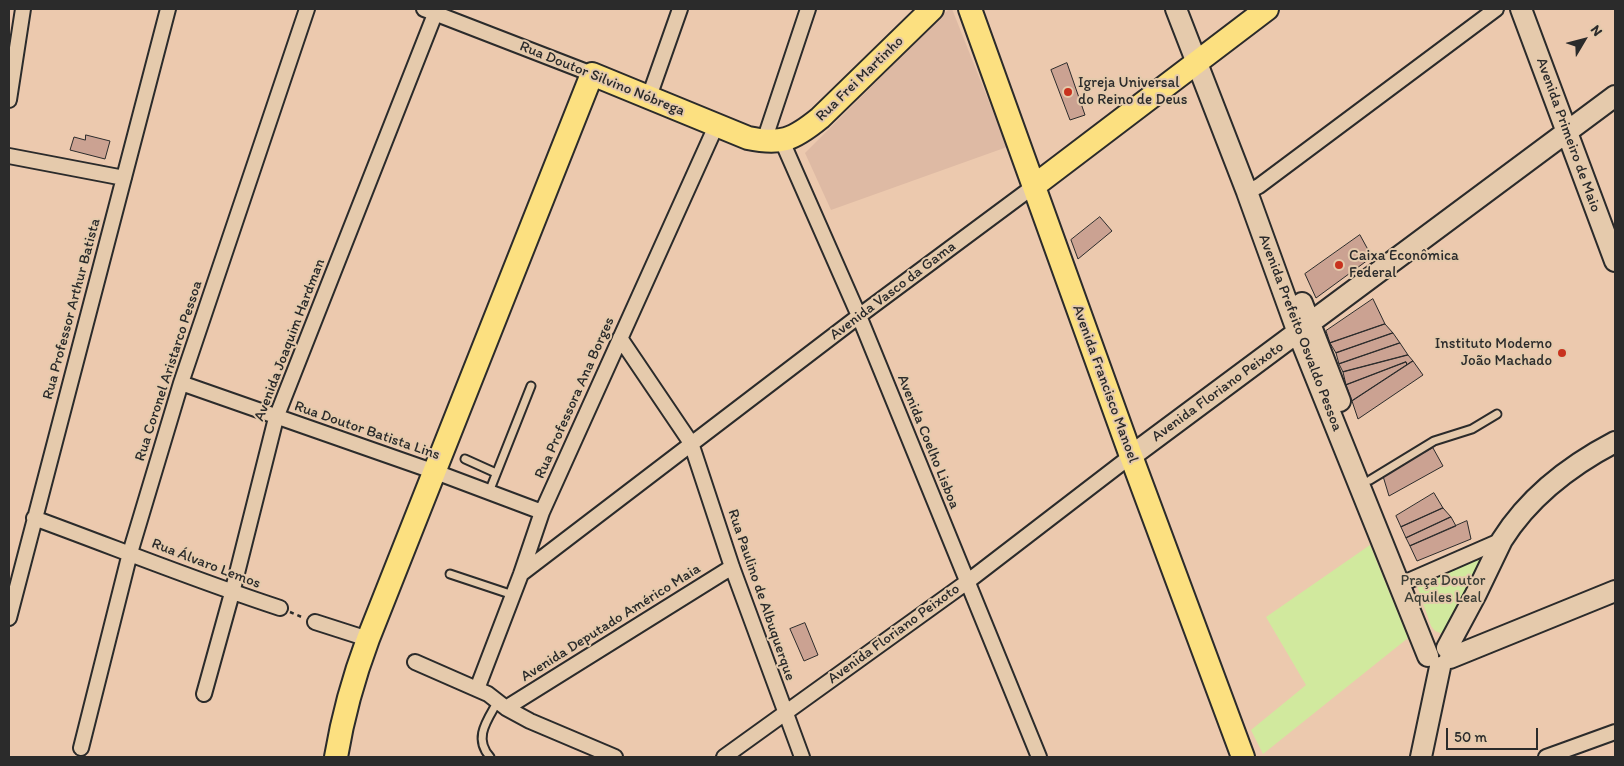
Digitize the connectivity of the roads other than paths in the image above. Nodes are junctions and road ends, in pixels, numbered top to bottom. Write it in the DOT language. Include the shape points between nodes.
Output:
graph roads {
  1 [pos="22,9"];
  2 [pos="168,9"];
  3 [pos="307,9"];
  4 [pos="680,9"];
  5 [pos="808,9"];
  6 [pos="932,9"];
  7 [pos="970,9"];
  8 [pos="1176,9"];
  9 [pos="1190,9"];
  10 [pos="1267,9"];
  11 [pos="1496,9"];
  12 [pos="1522,9"];
  13 [pos="432,10"];
  14 [pos="1202,57"];
  15 [pos="592,74"];
  16 [pos="1615,96"];
  17 [pos="649,97"];
  18 [pos="9,100"];
  19 [pos="716,126"];
  20 [pos="1568,132"];
  21 [pos="774,141"];
  22 [pos="9,156"];
  23 [pos="124,178"];
  24 [pos="1034,186"];
  25 [pos="1253,189"];
  26 [pos="1615,261"];
  27 [pos="858,316"];
  28 [pos="1304,328"];
  29 [pos="620,338"];
  30 [pos="1321,372"];
  31 [pos="180,383"];
  32 [pos="531,386"];
  33 [pos="1497,414"];
  34 [pos="276,418"];
  35 [pos="1615,442"];
  36 [pos="691,443"];
  37 [pos="1131,456"];
  38 [pos="466,459"];
  39 [pos="434,472"];
  40 [pos="496,473"];
  41 [pos="1370,480"];
  42 [pos="489,492"];
  43 [pos="542,512"];
  44 [pos="34,518"];
  45 [pos="1502,540"];
  46 [pos="130,553"];
  47 [pos="732,567"];
  48 [pos="450,574"];
  49 [pos="521,574"];
  50 [pos="967,582"];
  51 [pos="1404,582"];
  52 [pos="1615,591"];
  53 [pos="232,593"];
  54 [pos="513,595"];
  55 [pos="280,608"];
  56 [pos="9,618"];
  57 [pos="315,622"];
  58 [pos="368,639"];
  59 [pos="1440,655"];
  60 [pos="415,662"];
  61 [pos="477,689"];
  62 [pos="204,694"];
  63 [pos="502,704"];
  64 [pos="786,713"];
  65 [pos="1615,732"];
  66 [pos="81,748"];
  67 [pos="336,757"];
  68 [pos="490,757"];
  69 [pos="615,757"];
  70 [pos="724,757"];
  71 [pos="802,757"];
  72 [pos="1039,757"];
  73 [pos="1243,757"];
  74 [pos="1421,757"];
  75 [pos="1546,757"];
  1 -- 18 [label="street"];
  2 -- 23 [label="street, Rua Professor Arthur Batista"];
  3 -- 31 [label="street, Rua Coronel Aristarco Pessoa"];
  4 -- 17 [label="street"];
  5 -- 21 [label="street"];
  6 -- 21 [label="main road, Rua Frei Martinho" via="804,132"];
  7 -- 24 [label="main road, Avenida Francisco Manoel"];
  8 -- 14 [label="street, Avenida Prefeito Osvaldo Pessoa"];
  9 -- 14 [label="street, Avenida Prefeito Osvaldo Pessoa"];
  10 -- 14 [label="main road, Avenida Vasco da Gama"];
  11 -- 25 [label="street"];
  12 -- 20 [label="street, Avenida Primeiro de Maio"];
  13 -- 15 [label="street, Rua Doutor Silvino Nóbrega"];
  13 -- 34 [label="street, Avenida Joaquim Hardman"];
  14 -- 24 [label="main road, Avenida Vasco da Gama"];
  14 -- 25 [label="street, Avenida Prefeito Osvaldo Pessoa"];
  15 -- 17 [label="main road, Rua Doutor Silvino Nóbrega"];
  15 -- 39 [label="main road"];
  16 -- 20 [label="street, Avenida Floriano Peixoto"];
  17 -- 19 [label="main road, Rua Doutor Silvino Nóbrega"];
  19 -- 21 [label="main road, Rua Doutor Silvino Nóbrega" via="748,138"];
  19 -- 29 [label="street, Rua Professora Ana Borges"];
  20 -- 26 [label="street, Avenida Primeiro de Maio"];
  20 -- 28 [label="street, Avenida Floriano Peixoto"];
  21 -- 27 [label="street, Avenida Coelho Lisboa"];
  22 -- 23 [label="street"];
  23 -- 44 [label="street, Rua Professor Arthur Batista"];
  24 -- 27 [label="street, Avenida Vasco da Gama"];
  24 -- 37 [label="main road, Avenida Francisco Manoel"];
  25 -- 28 [label="street, Avenida Prefeito Osvaldo Pessoa"];
  27 -- 36 [label="street, Avenida Vasco da Gama"];
  27 -- 50 [label="street, Avenida Coelho Lisboa"];
  28 -- 30 [label="street, Avenida Prefeito Osvaldo Pessoa"];
  28 -- 37 [label="street, Avenida Floriano Peixoto"];
  29 -- 36 [label="street, Rua Paulino de Albuquerque"];
  29 -- 43 [label="street, Rua Professora Ana Borges"];
  30 -- 41 [label="street, Avenida Prefeito Osvaldo Pessoa"];
  30 -- 51 [label="street, Avenida Prefeito Osvaldo Pessoa"];
  31 -- 34 [label="street, Rua Doutor Batista Lins"];
  31 -- 46 [label="street, Rua Coronel Aristarco Pessoa"];
  32 -- 40 [label="lane"];
  33 -- 41 [label="lane" via="1472,429 1434,441"];
  34 -- 39 [label="street, Rua Doutor Batista Lins"];
  34 -- 53 [label="street, Avenida Joaquim Hardman"];
  35 -- 45 [label="street" via="1584,460 1534,499"];
  36 -- 47 [label="street, Rua Paulino de Albuquerque"];
  36 -- 49 [label="street, Avenida Vasco da Gama"];
  37 -- 50 [label="street, Avenida Floriano Peixoto"];
  37 -- 73 [label="main road, Avenida Francisco Manoel"];
  38 -- 40 [label="lane"];
  39 -- 42 [label="street, Rua Doutor Batista Lins"];
  39 -- 58 [label="main road"];
  40 -- 42 [label="lane"];
  41 -- 51 [label="street, Avenida Prefeito Osvaldo Pessoa"];
  42 -- 43 [label="street, Rua Doutor Batista Lins"];
  43 -- 49 [label="street, Rua Professora Ana Borges"];
  44 -- 46 [label="street, Rua Álvaro Lemos"];
  44 -- 56 [label="street, Rua Professor Arthur Batista"];
  45 -- 51 [label="street"];
  45 -- 59 [label="street" via="1476,594"];
  46 -- 53 [label="street, Rua Álvaro Lemos"];
  46 -- 66 [label="street, Rua Coronel Aristarco Pessoa"];
  47 -- 63 [label="street, Avenida Deputado Américo Maia"];
  47 -- 64 [label="street, Rua Paulino de Albuquerque"];
  48 -- 54 [label="lane"];
  49 -- 54 [label="street, Rua Professora Ana Borges"];
  50 -- 64 [label="street, Avenida Floriano Peixoto"];
  50 -- 72 [label="street, Avenida Coelho Lisboa"];
  51 -- 59 [label="street, Avenida Prefeito Osvaldo Pessoa"];
  52 -- 59 [label="street"];
  53 -- 55 [label="street, Rua Álvaro Lemos"];
  53 -- 62 [label="street, Avenida Joaquim Hardman"];
  54 -- 61 [label="street, Rua Professora Ana Borges"];
  57 -- 58 [label="street"];
  58 -- 67 [label="main road" via="342,722"];
  59 -- 74 [label="street"];
  60 -- 61 [label="street"];
  61 -- 63 [label="street"];
  63 -- 68 [label="lane" via="481,738 483,750"];
  63 -- 69 [label="street" via="530,721"];
  64 -- 70 [label="street, Avenida Floriano Peixoto"];
  64 -- 71 [label="street, Rua Paulino de Albuquerque"];
  65 -- 75 [label="street"];
}
